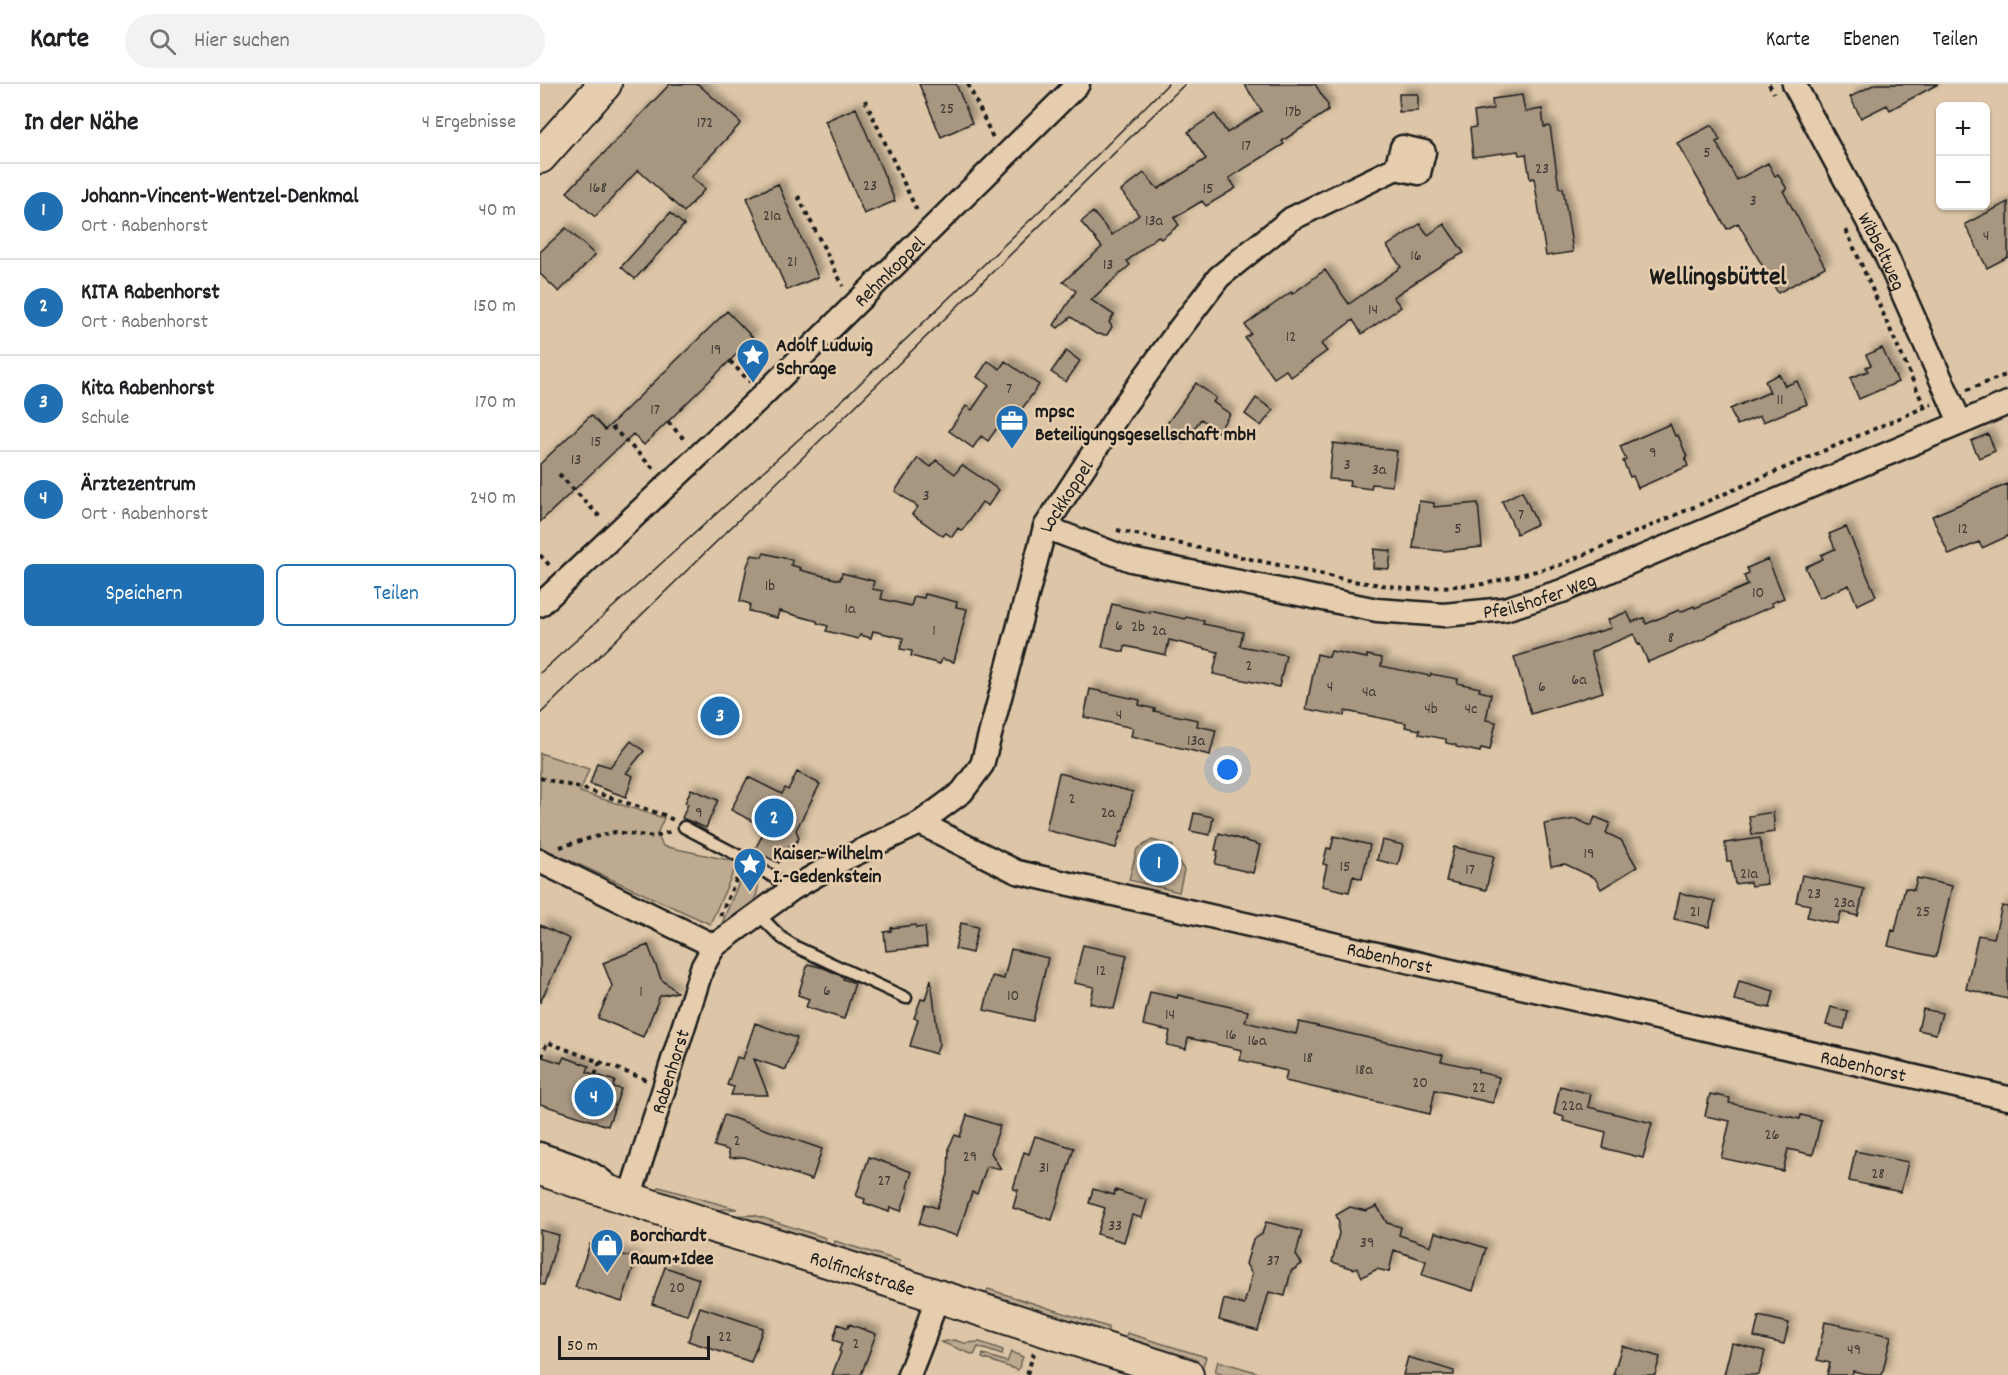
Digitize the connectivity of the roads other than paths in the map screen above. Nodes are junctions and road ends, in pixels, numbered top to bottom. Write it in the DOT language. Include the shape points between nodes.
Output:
graph roads {
  1 [pos="605,84"];
  2 [pos="1077,84"];
  3 [pos="1784,89"];
  4 [pos="540,157"];
  5 [pos="1396,168"];
  6 [pos="2008,403"];
  7 [pos="1960,422"];
  8 [pos="1045,527"];
  9 [pos="540,604"];
  10 [pos="920,823"];
  11 [pos="684,827"];
  12 [pos="540,861"];
  13 [pos="792,889"];
  14 [pos="758,914"];
  15 [pos="711,944"];
  16 [pos="906,998"];
  17 [pos="2008,1098"];
  18 [pos="540,1148"];
  19 [pos="540,1169"];
  20 [pos="629,1199"];
  21 [pos="937,1296"];
  22 [pos="909,1375"];
  23 [pos="1187,1375"];
  1 -- 4 [label="main road"];
  2 -- 9 [label="street, Rehmkoppel" via="763,395"];
  3 -- 7 [label="street, Wibbeltweg" via="1885,253"];
  5 -- 8 [label="street, Lockkoppel" via="1291,219 1219,277 1123,407"];
  6 -- 7 [label="street, Pfeilshofer Weg"];
  7 -- 8 [label="street, Pfeilshofer Weg" via="1562,591 1505,609 1444,615 1377,610 1131,560"];
  8 -- 10 [label="street, Lockkoppel" via="982,765 962,792"];
  10 -- 13 [label="street, Rabenhorst"];
  10 -- 17 [label="street, Rabenhorst" via="1017,872"];
  11 -- 13 [label="lane"];
  12 -- 15 [label="street"];
  13 -- 14 [label="street, Rabenhorst"];
  14 -- 15 [label="street, Rabenhorst"];
  14 -- 16 [label="lane" via="796,947"];
  15 -- 20 [label="street, Rabenhorst"];
  18 -- 20 [label="lane" via="605,1174"];
  19 -- 20 [label="main road, Rolfinckstraße"];
  20 -- 21 [label="main road, Rolfinckstraße"];
  21 -- 22 [label="street"];
  21 -- 23 [label="main road, Rolfinckstraße" via="1127,1362"];
}
